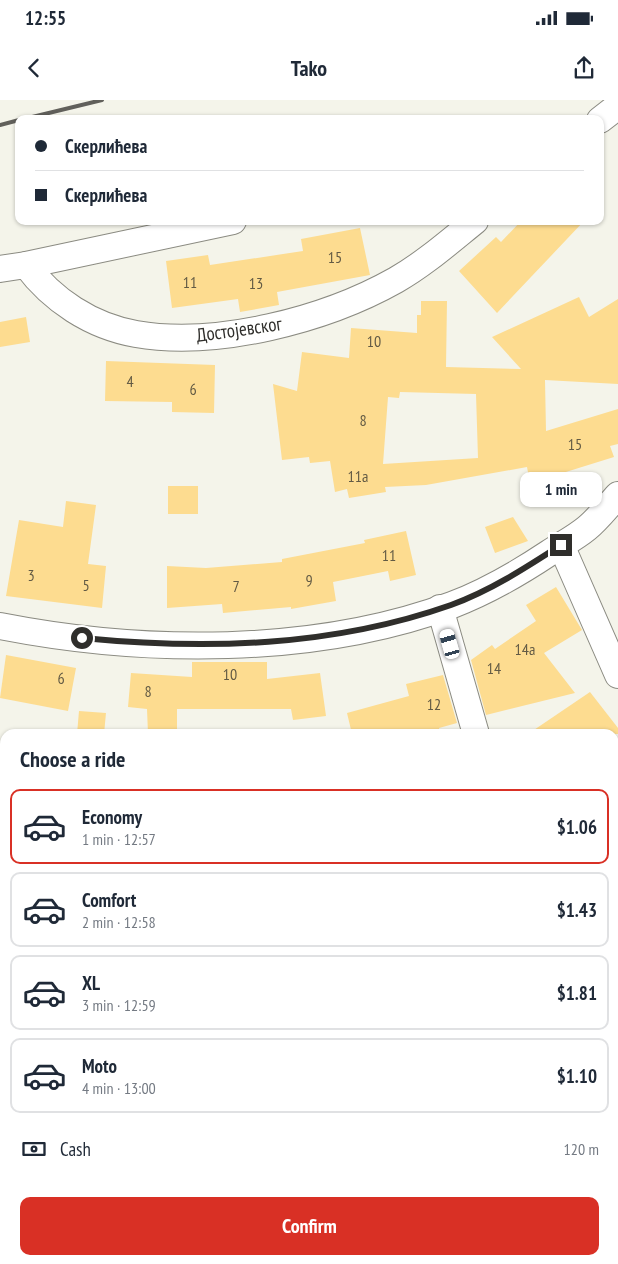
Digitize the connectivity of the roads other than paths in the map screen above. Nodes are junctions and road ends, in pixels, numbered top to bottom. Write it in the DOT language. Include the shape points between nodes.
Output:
graph roads {
  1 [pos="618,106"];
  2 [pos="604,117"];
  3 [pos="214,225"];
  4 [pos="470,225"];
  5 [pos="26,264"];
  6 [pos="0,269"];
  7 [pos="618,495"];
  8 [pos="561,545"];
  9 [pos="440,608"];
  10 [pos="0,626"];
  11 [pos="618,675"];
  12 [pos="475,729"];
  1 -- 2 [label="street"];
  3 -- 5 [label="street"];
  4 -- 5 [label="street, Достојевског" via="418,266 359,297 286,323 203,336 159,337 105,325 53,296"];
  5 -- 6 [label="street"];
  7 -- 8 [label="street" via="588,528"];
  8 -- 9 [label="street" via="522,570"];
  8 -- 11 [label="street"];
  9 -- 10 [label="street" via="322,638 277,643 138,643 45,635"];
  9 -- 12 [label="street"];
}
